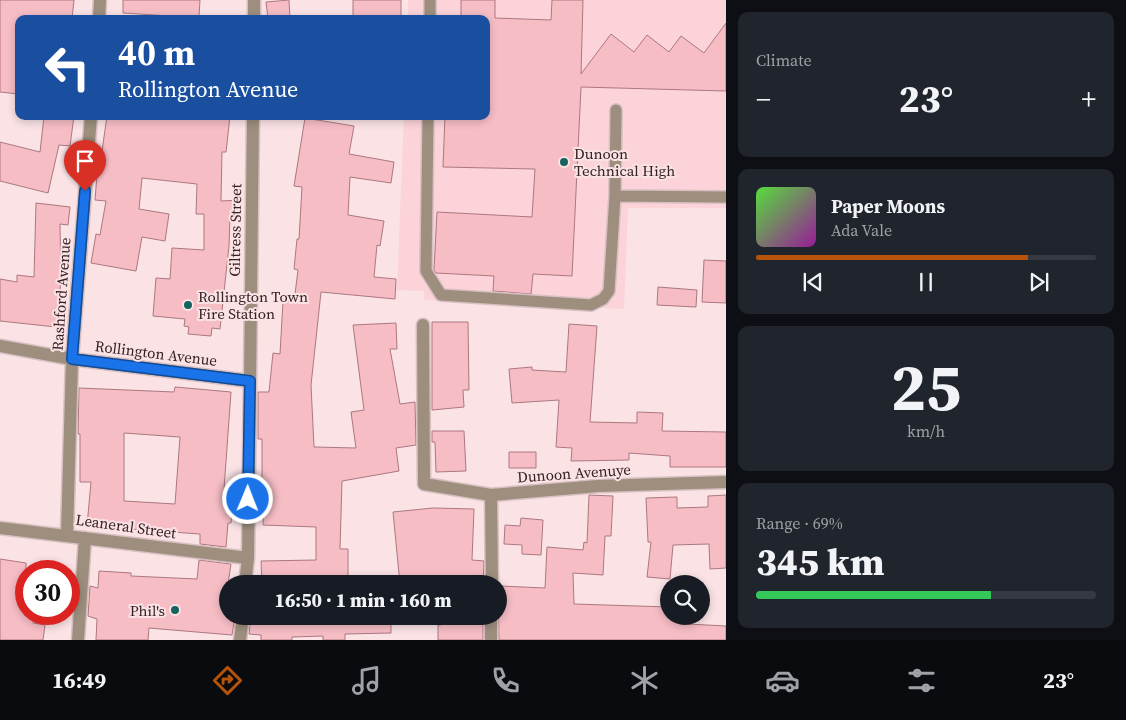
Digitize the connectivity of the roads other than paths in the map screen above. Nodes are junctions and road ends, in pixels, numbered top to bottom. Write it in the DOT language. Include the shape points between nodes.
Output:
graph roads {
  1 [pos="100,0"];
  2 [pos="254,0"];
  3 [pos="430,0"];
  4 [pos="99,15"];
  5 [pos="254,15"];
  6 [pos="430,15"];
  7 [pos="616,110"];
  8 [pos="91,120"];
  9 [pos="253,120"];
  10 [pos="428,120"];
  11 [pos="615,196"];
  12 [pos="726,197"];
  13 [pos="423,325"];
  14 [pos="0,346"];
  15 [pos="72,359"];
  16 [pos="250,381"];
  17 [pos="726,482"];
  18 [pos="491,495"];
  19 [pos="0,528"];
  20 [pos="67,535"];
  21 [pos="85,538"];
  22 [pos="248,558"];
  23 [pos="246,575"];
  24 [pos="492,575"];
  25 [pos="241,625"];
  26 [pos="491,625"];
  27 [pos="78,640"];
  28 [pos="240,640"];
  29 [pos="491,640"];
  1 -- 4 [label="street"];
  2 -- 5 [label="street"];
  3 -- 6 [label="lane"];
  7 -- 11 [label="lane"];
  8 -- 15 [label="street, Rashford Avenue"];
  9 -- 16 [label="street, Giltress Street"];
  10 -- 11 [label="lane" via="426,271 441,295 591,305 603,299 609,291"];
  11 -- 12 [label="lane"];
  13 -- 18 [label="street, Dunoon Avenuye" via="424,484"];
  14 -- 15 [label="street, Rollington Avenue"];
  15 -- 16 [label="street, Rollington Avenue"];
  15 -- 20 [label="street, Rashford Avenue"];
  16 -- 22 [label="street, Giltress Street"];
  17 -- 18 [label="street, Dunoon Avenuye" via="598,486"];
  18 -- 24 [label="street"];
  19 -- 20 [label="street, Leaneral Street"];
  20 -- 21 [label="street, Leaneral Street"];
  21 -- 22 [label="street, Leaneral Street"];
  21 -- 27 [label="street"];
  22 -- 23 [label="street, Giltress Street"];
  25 -- 28 [label="street"];
  26 -- 29 [label="street"];
}
